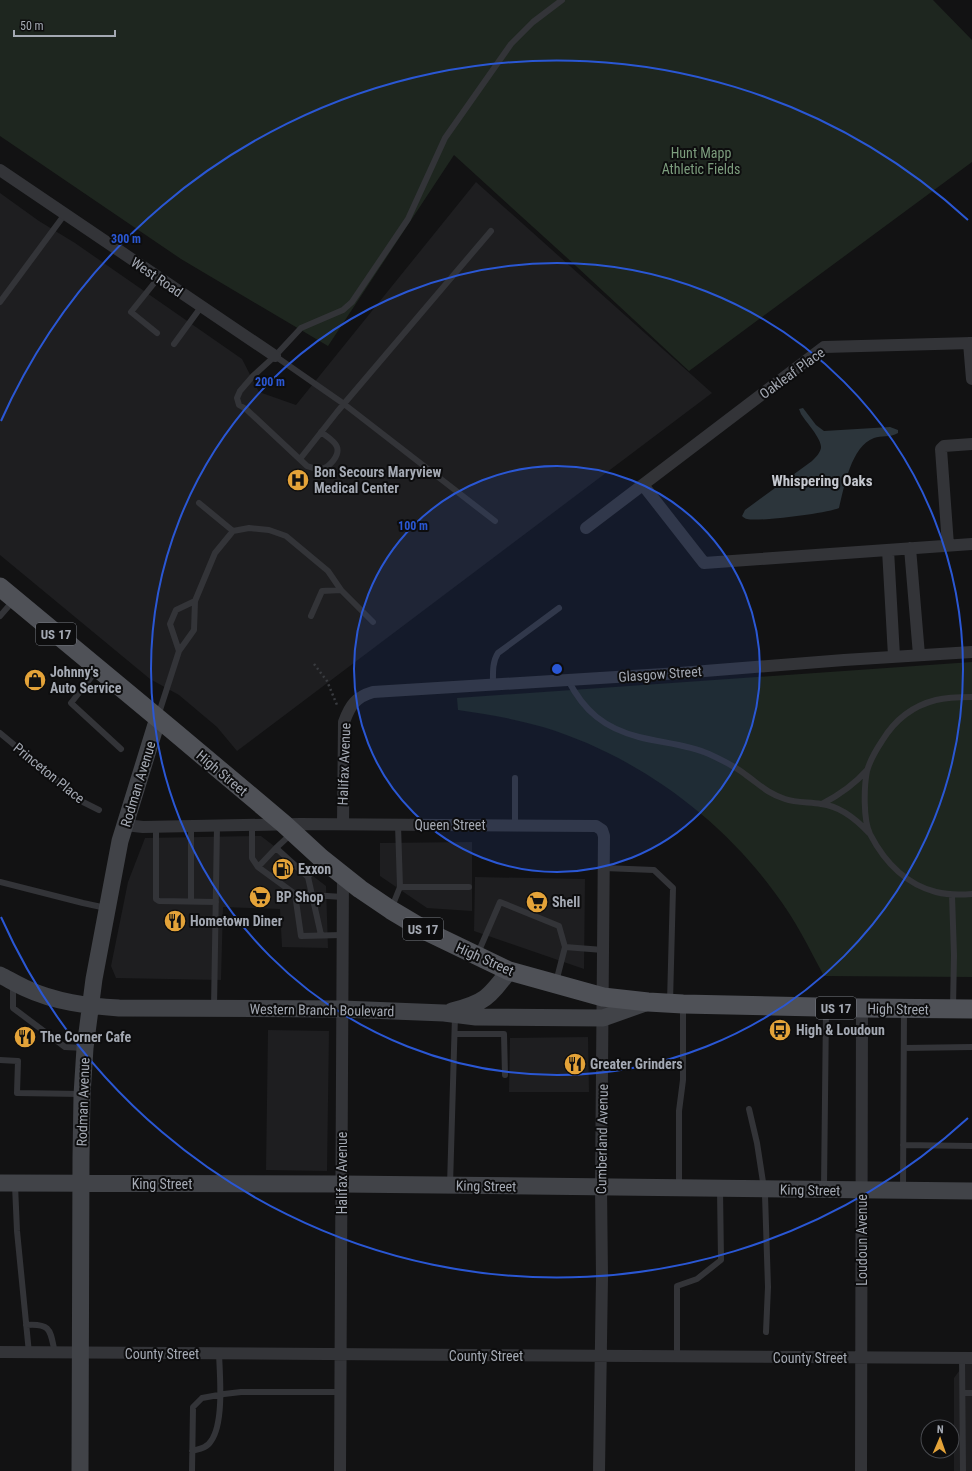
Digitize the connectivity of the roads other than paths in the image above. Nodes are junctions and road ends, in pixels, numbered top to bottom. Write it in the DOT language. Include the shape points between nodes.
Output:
graph roads {
  1 [pos="562,0"];
  2 [pos="0,170"];
  3 [pos="65,214"];
  4 [pos="491,231"];
  5 [pos="159,277"];
  6 [pos="0,302"];
  7 [pos="201,307"];
  8 [pos="157,333"];
  9 [pos="971,343"];
  10 [pos="174,344"];
  11 [pos="275,356"];
  12 [pos="972,379"];
  13 [pos="344,404"];
  14 [pos="321,432"];
  15 [pos="972,444"];
  16 [pos="300,459"];
  17 [pos="643,484"];
  18 [pos="199,503"];
  19 [pos="494,522"];
  20 [pos="586,528"];
  21 [pos="233,531"];
  22 [pos="972,544"];
  23 [pos="948,545"];
  24 [pos="910,548"];
  25 [pos="888,550"];
  26 [pos="0,587"];
  27 [pos="341,590"];
  28 [pos="14,599"];
  29 [pos="195,601"];
  30 [pos="559,608"];
  31 [pos="0,616"];
  32 [pos="311,616"];
  33 [pos="373,622"];
  34 [pos="179,651"];
  35 [pos="972,652"];
  36 [pos="919,655"];
  37 [pos="894,656"];
  38 [pos="98,668"];
  39 [pos="568,680"];
  40 [pos="493,685"];
  41 [pos="972,697"];
  42 [pos="352,706"];
  43 [pos="158,718"];
  44 [pos="0,733"];
  45 [pos="121,749"];
  46 [pos="868,769"];
  47 [pos="515,778"];
  48 [pos="822,804"];
  49 [pos="99,810"];
  50 [pos="343,824"];
  51 [pos="125,825"];
  52 [pos="252,825"];
  53 [pos="398,825"];
  54 [pos="515,825"];
  55 [pos="191,826"];
  56 [pos="217,826"];
  57 [pos="556,826"];
  58 [pos="156,827"];
  59 [pos="288,828"];
  60 [pos="869,833"];
  61 [pos="276,848"];
  62 [pos="321,858"];
  63 [pos="258,867"];
  64 [pos="604,868"];
  65 [pos="343,875"];
  66 [pos="308,877"];
  67 [pos="0,882"];
  68 [pos="400,887"];
  69 [pos="469,887"];
  70 [pos="295,894"];
  71 [pos="972,894"];
  72 [pos="312,895"];
  73 [pos="952,895"];
  74 [pos="343,897"];
  75 [pos="191,901"];
  76 [pos="216,902"];
  77 [pos="108,908"];
  78 [pos="391,910"];
  79 [pos="321,935"];
  80 [pos="342,935"];
  81 [pos="565,947"];
  82 [pos="603,950"];
  83 [pos="477,956"];
  84 [pos="509,971"];
  85 [pos="6,978"];
  86 [pos="555,985"];
  87 [pos="603,997"];
  88 [pos="648,1002"];
  89 [pos="677,1004"];
  90 [pos="91,1006"];
  91 [pos="214,1008"];
  92 [pos="826,1008"];
  93 [pos="862,1008"];
  94 [pos="342,1009"];
  95 [pos="904,1009"];
  96 [pos="953,1009"];
  97 [pos="972,1009"];
  98 [pos="450,1014"];
  99 [pos="603,1018"];
  100 [pos="504,1026"];
  101 [pos="455,1034"];
  102 [pos="972,1047"];
  103 [pos="85,1048"];
  104 [pos="904,1048"];
  105 [pos="0,1060"];
  106 [pos="504,1076"];
  107 [pos="82,1094"];
  108 [pos="750,1109"];
  109 [pos="903,1145"];
  110 [pos="972,1146"];
  111 [pos="7,1183"];
  112 [pos="81,1184"];
  113 [pos="342,1184"];
  114 [pos="450,1186"];
  115 [pos="601,1187"];
  116 [pos="679,1188"];
  117 [pos="720,1189"];
  118 [pos="764,1189"];
  119 [pos="824,1190"];
  120 [pos="862,1190"];
  121 [pos="903,1191"];
  122 [pos="972,1191"];
  123 [pos="26,1325"];
  124 [pos="766,1332"];
  125 [pos="0,1352"];
  126 [pos="29,1353"];
  127 [pos="55,1353"];
  128 [pos="81,1353"];
  129 [pos="220,1354"];
  130 [pos="341,1355"];
  131 [pos="600,1356"];
  132 [pos="677,1357"];
  133 [pos="862,1358"];
  134 [pos="967,1358"];
  135 [pos="340,1392"];
  136 [pos="963,1392"];
  137 [pos="972,1393"];
  138 [pos="220,1394"];
  139 [pos="192,1451"];
  140 [pos="80,1471"];
  141 [pos="192,1471"];
  142 [pos="340,1471"];
  143 [pos="599,1471"];
  144 [pos="861,1471"];
  145 [pos="963,1471"];
  1 -- 11 [label="lane" via="533,22 511,44 445,138 408,219 352,302 342,310 301,328"];
  2 -- 3 [label="street, West Road"];
  3 -- 5 [label="street, West Road"];
  3 -- 6 [label="lane"];
  4 -- 13 [label="lane"];
  5 -- 7 [label="street, West Road"];
  5 -- 8 [label="lane" via="131,312"];
  7 -- 10 [label="lane"];
  7 -- 11 [label="street, West Road"];
  9 -- 12 [label="street, Oakleaf Place"];
  9 -- 17 [label="street, Oakleaf Place" via="824,347"];
  11 -- 13 [label="lane"];
  11 -- 16 [label="lane" via="252,376 237,398 239,405"];
  13 -- 14 [label="lane"];
  13 -- 19 [label="lane"];
  14 -- 16 [label="lane"];
  14 -- 16 [label="lane" via="337,447 338,452 330,464 323,469 314,470"];
  15 -- 23 [label="street" via="944,446 941,449"];
  17 -- 20 [label="street, Oakleaf Place"];
  17 -- 25 [label="street" via="704,563"];
  18 -- 21 [label="lane"];
  21 -- 27 [label="lane" via="249,528 269,530 286,536 328,571"];
  21 -- 29 [label="lane" via="215,553"];
  22 -- 23 [label="street"];
  23 -- 24 [label="street"];
  24 -- 25 [label="street"];
  24 -- 36 [label="street"];
  25 -- 37 [label="street"];
  26 -- 28 [label="main road, High Street / US 17"];
  27 -- 32 [label="lane" via="322,591"];
  27 -- 33 [label="lane"];
  28 -- 31 [label="lane"];
  28 -- 38 [label="main road, High Street / US 17"];
  29 -- 34 [label="lane" via="194,630"];
  29 -- 34 [label="lane" via="176,610 170,624"];
  30 -- 40 [label="lane" via="498,653"];
  34 -- 43 [label="lane"];
  35 -- 36 [label="street, Glasgow Street"];
  36 -- 37 [label="street, Glasgow Street"];
  37 -- 39 [label="street, Glasgow Street"];
  38 -- 43 [label="main road, High Street / US 17"];
  38 -- 45 [label="lane" via="71,703"];
  39 -- 40 [label="street, Glasgow Street"];
  39 -- 48 [label="lane" via="576,696 588,710 601,721 617,729 638,737 684,745 708,753 730,764 774,795"];
  40 -- 42 [label="street, Glasgow Street" via="373,692 363,695"];
  41 -- 46 [label="lane" via="935,700 915,708 900,718 876,750"];
  42 -- 50 [label="street, Halifax Avenue" via="344,722"];
  43 -- 51 [label="street, Rodman Avenue"];
  43 -- 59 [label="main road, High Street / US 17"];
  44 -- 49 [label="lane, Princeton Place" via="83,802"];
  46 -- 48 [label="lane" via="852,785"];
  46 -- 60 [label="lane" via="864,799"];
  47 -- 54 [label="lane"];
  48 -- 60 [label="lane" via="840,810 857,820"];
  50 -- 53 [label="street, Queen Street"];
  50 -- 59 [label="street, Queen Street"];
  51 -- 58 [label="street, Queen Street"];
  51 -- 77 [label="street, Rodman Avenue"];
  52 -- 56 [label="street, Queen Street"];
  52 -- 59 [label="street, Queen Street"];
  52 -- 63 [label="lane" via="252,858"];
  53 -- 54 [label="street, Queen Street"];
  53 -- 68 [label="lane"];
  54 -- 57 [label="street, Queen Street"];
  55 -- 56 [label="street, Queen Street"];
  55 -- 58 [label="street, Queen Street"];
  55 -- 75 [label="lane"];
  56 -- 76 [label="lane"];
  57 -- 64 [label="street, Cumberland Avenue" via="596,826 602,830"];
  58 -- 75 [label="lane" via="156,899"];
  59 -- 61 [label="lane"];
  59 -- 62 [label="main road, High Street / US 17"];
  60 -- 73 [label="lane" via="893,868 907,879 919,886"];
  61 -- 63 [label="lane"];
  61 -- 66 [label="lane"];
  62 -- 65 [label="main road, High Street / US 17"];
  62 -- 66 [label="lane"];
  63 -- 70 [label="lane"];
  64 -- 82 [label="street, Cumberland Avenue"];
  64 -- 89 [label="lane" via="654,870 673,888"];
  65 -- 74 [label="street, Halifax Avenue"];
  65 -- 78 [label="main road, High Street / US 17"];
  66 -- 72 [label="lane"];
  67 -- 77 [label="lane" via="82,904"];
  68 -- 69 [label="lane"];
  68 -- 78 [label="lane"];
  70 -- 72 [label="lane"];
  70 -- 79 [label="lane" via="301,936"];
  71 -- 73 [label="lane"];
  72 -- 74 [label="lane"];
  72 -- 79 [label="lane"];
  73 -- 96 [label="lane"];
  74 -- 80 [label="street, Halifax Avenue"];
  75 -- 76 [label="lane"];
  76 -- 91 [label="lane"];
  77 -- 90 [label="street, Rodman Avenue"];
  78 -- 83 [label="main road, High Street / US 17"];
  79 -- 80 [label="lane"];
  80 -- 94 [label="street, Halifax Avenue"];
  81 -- 82 [label="lane"];
  81 -- 83 [label="lane" via="559,926 500,902"];
  81 -- 86 [label="lane"];
  82 -- 87 [label="street, Cumberland Avenue"];
  83 -- 84 [label="main road, High Street / US 17"];
  84 -- 86 [label="main road, High Street / US 17"];
  84 -- 98 [label="street" via="492,993 482,1001"];
  85 -- 90 [label="street, Western Branch Boulevard" via="39,994"];
  85 -- 103 [label="lane" via="13,1008 65,1047"];
  86 -- 87 [label="main road, High Street / US 17"];
  87 -- 88 [label="main road, High Street / US 17"];
  87 -- 99 [label="street, Cumberland Avenue"];
  88 -- 89 [label="main road, High Street / US 17"];
  88 -- 99 [label="street, Western Branch Boulevard"];
  89 -- 92 [label="main road, High Street / US 17"];
  89 -- 116 [label="lane" via="683,1080 679,1111"];
  90 -- 91 [label="street, Western Branch Boulevard"];
  90 -- 103 [label="street, Rodman Avenue"];
  91 -- 94 [label="street, Western Branch Boulevard"];
  92 -- 93 [label="main road, High Street / US 17"];
  92 -- 119 [label="lane"];
  93 -- 95 [label="main road, High Street / US 17"];
  93 -- 120 [label="street, Loudoun Avenue"];
  94 -- 98 [label="street, Western Branch Boulevard"];
  94 -- 113 [label="street, Halifax Avenue"];
  95 -- 96 [label="main road, High Street / US 17"];
  95 -- 104 [label="lane"];
  96 -- 97 [label="main road, High Street / US 17"];
  98 -- 100 [label="street, Western Branch Boulevard" via="476,1017"];
  98 -- 101 [label="lane"];
  99 -- 100 [label="street, Western Branch Boulevard"];
  99 -- 115 [label="street, Cumberland Avenue"];
  100 -- 101 [label="lane"];
  100 -- 106 [label="lane"];
  101 -- 114 [label="lane"];
  102 -- 104 [label="lane"];
  103 -- 107 [label="street, Rodman Avenue"];
  104 -- 109 [label="lane"];
  105 -- 107 [label="lane" via="18,1060 17,1093"];
  107 -- 112 [label="street, Rodman Avenue"];
  108 -- 118 [label="lane"];
  109 -- 110 [label="lane"];
  109 -- 121 [label="lane"];
  111 -- 112 [label="street, King Street"];
  111 -- 123 [label="lane" via="17,1231"];
  112 -- 113 [label="street, King Street"];
  112 -- 128 [label="street, Rodman Avenue"];
  113 -- 114 [label="street, King Street"];
  113 -- 130 [label="street, Halifax Avenue"];
  114 -- 115 [label="street, King Street"];
  115 -- 116 [label="street, King Street"];
  115 -- 131 [label="street, Cumberland Avenue"];
  116 -- 117 [label="street, King Street"];
  117 -- 118 [label="street, King Street"];
  117 -- 132 [label="lane" via="721,1260 697,1279 677,1286"];
  118 -- 119 [label="street, King Street"];
  118 -- 124 [label="lane" via="768,1287"];
  119 -- 120 [label="street, King Street"];
  120 -- 121 [label="street, King Street"];
  120 -- 133 [label="street, Loudoun Avenue"];
  121 -- 122 [label="street, King Street"];
  123 -- 126 [label="lane"];
  123 -- 127 [label="lane" via="46,1327 52,1338"];
  125 -- 126 [label="street, County Street"];
  126 -- 127 [label="street, County Street"];
  127 -- 128 [label="street, County Street"];
  128 -- 129 [label="street, County Street"];
  128 -- 140 [label="street, Rodman Avenue"];
  129 -- 130 [label="street, County Street"];
  129 -- 138 [label="lane"];
  130 -- 131 [label="street, County Street"];
  130 -- 135 [label="street, Halifax Avenue"];
  131 -- 132 [label="street, County Street"];
  131 -- 143 [label="street, Cumberland Avenue"];
  132 -- 133 [label="street, County Street"];
  133 -- 134 [label="street, County Street"];
  133 -- 144 [label="street, Loudoun Avenue"];
  134 -- 136 [label="lane"];
  135 -- 138 [label="lane"];
  135 -- 142 [label="street, Halifax Avenue"];
  136 -- 137 [label="lane"];
  136 -- 145 [label="lane"];
  138 -- 139 [label="lane" via="219,1418 211,1443 202,1449"];
  138 -- 139 [label="lane" via="202,1398 193,1407"];
  139 -- 141 [label="lane"];
}
